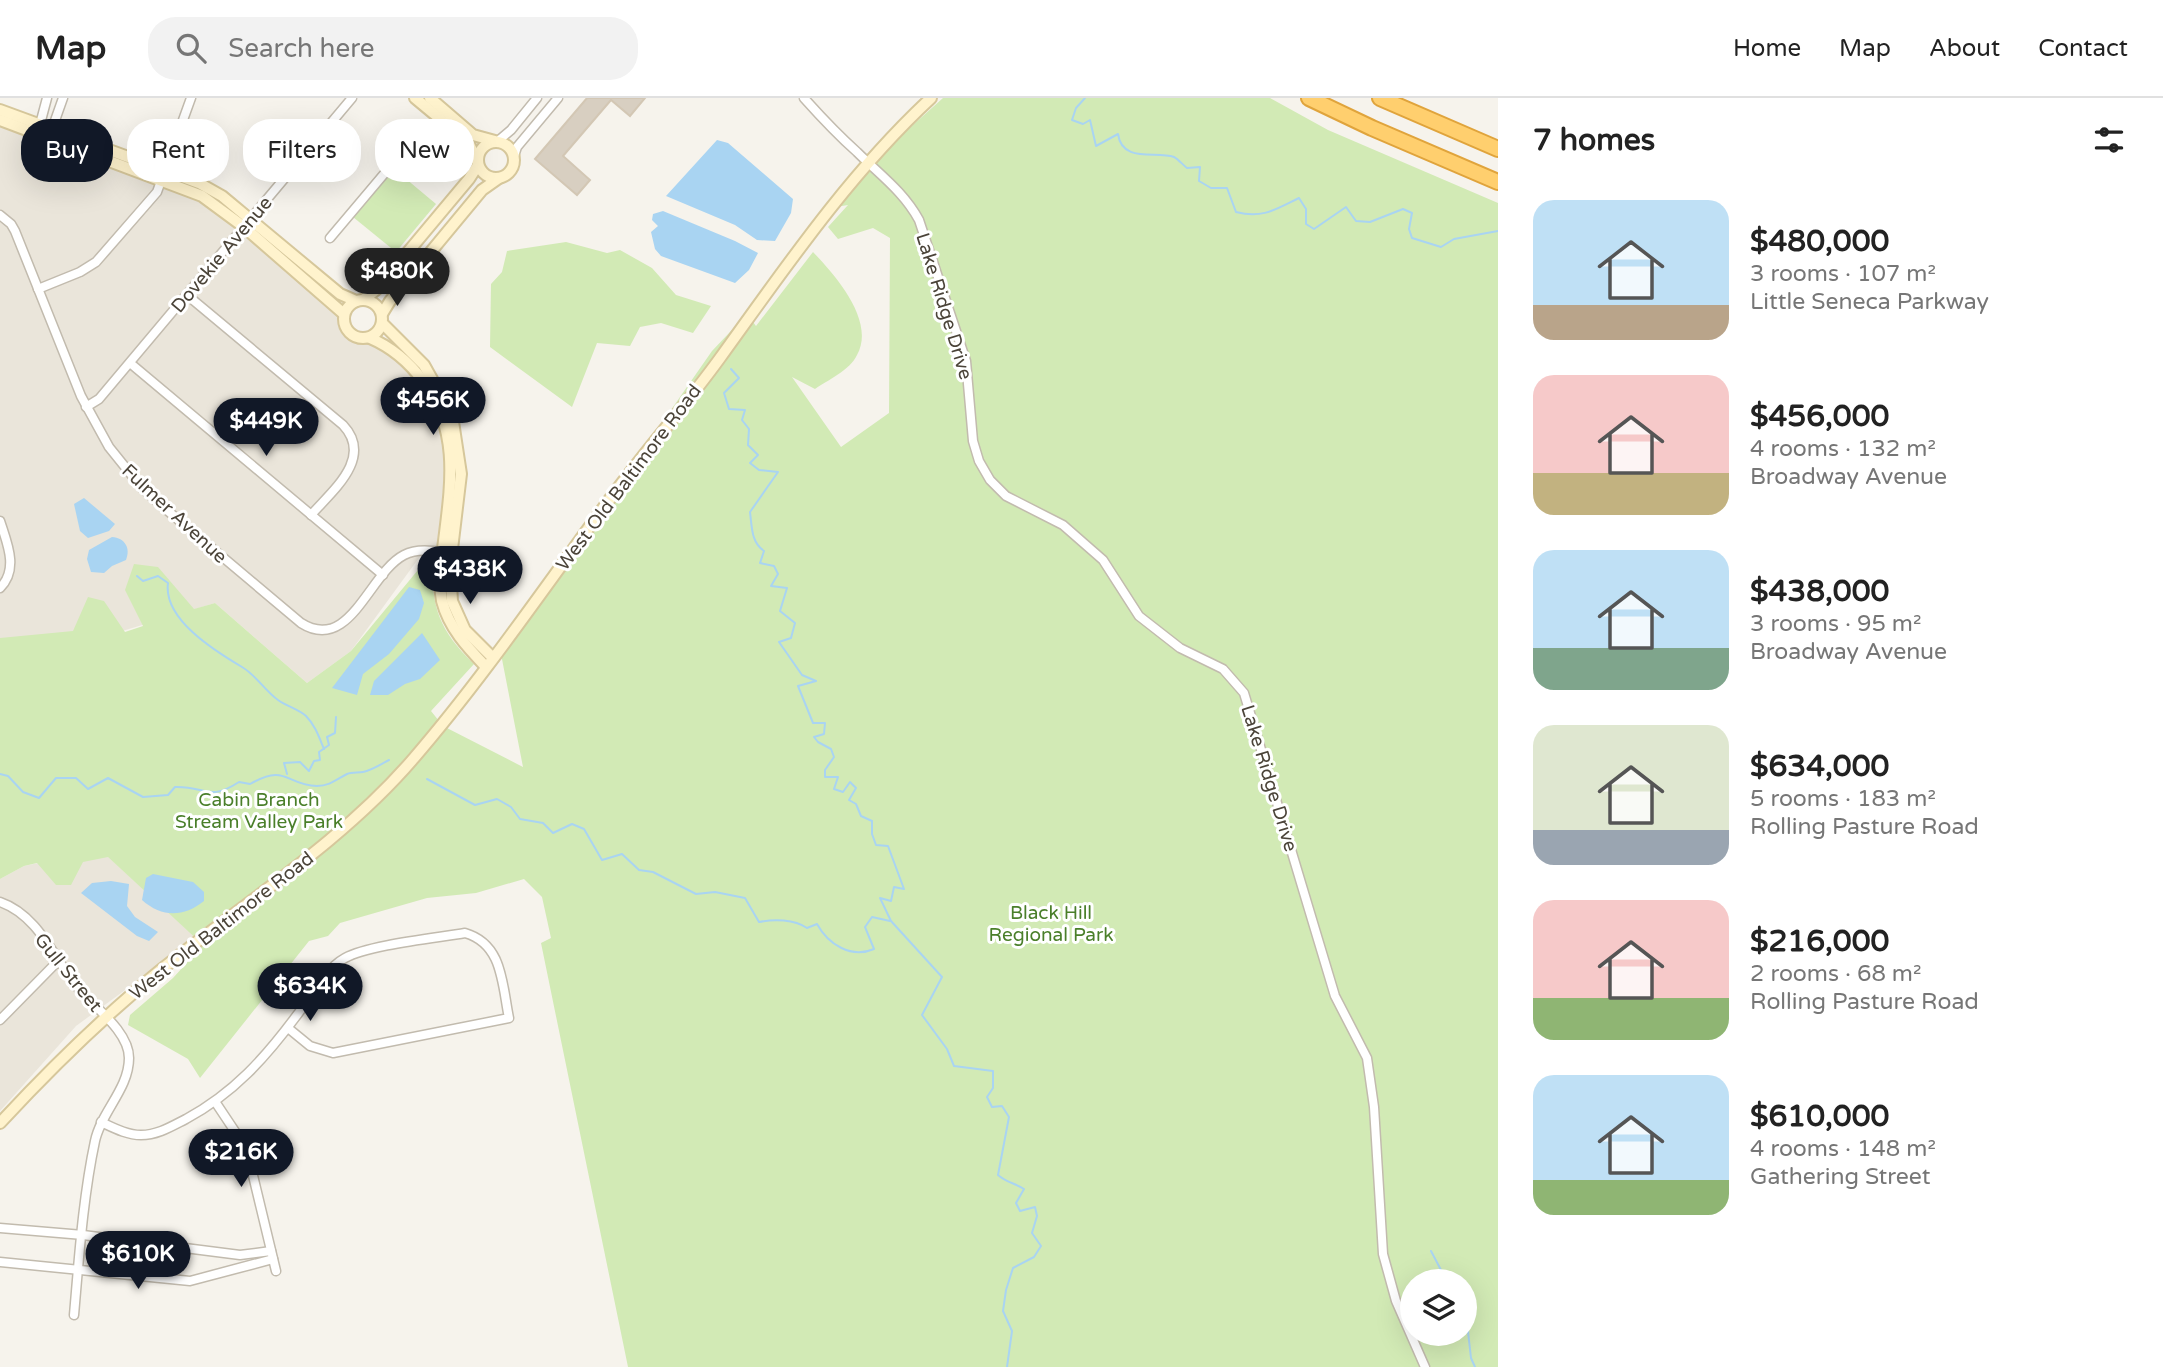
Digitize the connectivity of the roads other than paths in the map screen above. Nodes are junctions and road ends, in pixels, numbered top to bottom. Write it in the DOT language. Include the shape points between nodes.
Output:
graph roads {
  1 [pos="47,98"];
  2 [pos="63,98"];
  3 [pos="191,98"];
  4 [pos="352,98"];
  5 [pos="415,98"];
  6 [pos="430,98"];
  7 [pos="537,98"];
  8 [pos="558,98"];
  9 [pos="804,98"];
  10 [pos="931,98"];
  11 [pos="1309,98"];
  12 [pos="1380,98"];
  13 [pos="0,110"];
  14 [pos="42,119"];
  15 [pos="55,119"];
  16 [pos="183,119"];
  17 [pos="0,120"];
  18 [pos="21,121"];
  19 [pos="21,125"];
  20 [pos="496,141"];
  21 [pos="1498,149"];
  22 [pos="514,156"];
  23 [pos="478,163"];
  24 [pos="869,163"];
  25 [pos="499,178"];
  26 [pos="161,182"];
  27 [pos="194,182"];
  28 [pos="377,182"];
  29 [pos="1498,182"];
  30 [pos="0,215"];
  31 [pos="247,223"];
  32 [pos="330,238"];
  33 [pos="38,289"];
  34 [pos="187,295"];
  35 [pos="359,300"];
  36 [pos="344,314"];
  37 [pos="382,319"];
  38 [pos="370,338"];
  39 [pos="130,363"];
  40 [pos="86,407"];
  41 [pos="311,515"];
  42 [pos="0,521"];
  43 [pos="447,553"];
  44 [pos="383,575"];
  45 [pos="2,587"];
  46 [pos="490,662"];
  47 [pos="0,902"];
  48 [pos="60,959"];
  49 [pos="105,1018"];
  50 [pos="0,1020"];
  51 [pos="288,1028"];
  52 [pos="216,1103"];
  53 [pos="101,1122"];
  54 [pos="0,1123"];
  55 [pos="0,1228"];
  56 [pos="83,1235"];
  57 [pos="272,1255"];
  58 [pos="0,1262"];
  59 [pos="78,1271"];
  60 [pos="275,1271"];
  61 [pos="74,1315"];
  62 [pos="1425,1367"];
  1 -- 14 [label="street"];
  2 -- 15 [label="street"];
  3 -- 16 [label="street"];
  4 -- 31 [label="street, Dovekie Avenue"];
  5 -- 23 [label="street" via="468,142"];
  6 -- 20 [label="street" via="473,135"];
  7 -- 20 [label="street"];
  8 -- 22 [label="street"];
  9 -- 24 [label="street, Lake Ridge Drive"];
  10 -- 24 [label="street, West Old Baltimore Road"];
  11 -- 29 [label="highway"];
  12 -- 21 [label="highway"];
  13 -- 18 [label="street"];
  17 -- 19 [label="street"];
  20 -- 22 [label="street" via="508,146"];
  20 -- 23 [label="street" via="484,145"];
  22 -- 25 [label="street" via="511,170"];
  23 -- 25 [label="street" via="488,177"];
  23 -- 35 [label="street" via="377,289"];
  24 -- 46 [label="street, West Old Baltimore Road"];
  24 -- 62 [label="street, Lake Ridge Drive" via="901,193 919,220 965,361 973,441 990,480 1006,496 1063,525 1103,560 1139,616 1180,648 1223,669 1244,693 1335,996 1367,1058 1383,1254 1395,1301"];
  25 -- 37 [label="street" via="482,190 390,301"];
  26 -- 33 [label="street" via="157,192 96,262"];
  27 -- 31 [label="street" via="222,196"];
  28 -- 32 [label="street"];
  30 -- 33 [label="street, Fulmer Avenue" via="15,231"];
  31 -- 34 [label="street, Dovekie Avenue"];
  31 -- 35 [label="street" via="340,294"];
  31 -- 36 [label="street"];
  33 -- 40 [label="street, Fulmer Avenue"];
  34 -- 39 [label="street, Dovekie Avenue"];
  34 -- 41 [label="street" via="351,436 355,450 351,467"];
  35 -- 36 [label="street"];
  35 -- 37 [label="street" via="378,306"];
  36 -- 38 [label="street" via="345,326 353,336"];
  37 -- 38 [label="street"];
  37 -- 43 [label="street" via="424,365 452,415 461,474"];
  38 -- 43 [label="street" via="386,344 417,373 442,413 452,470"];
  39 -- 40 [label="street, Dovekie Avenue" via="99,399"];
  39 -- 41 [label="street"];
  40 -- 44 [label="street, Fulmer Avenue" via="109,447 142,488 310,629 335,628"];
  41 -- 44 [label="street"];
  42 -- 45 [label="street" via="10,554 10,569"];
  43 -- 44 [label="street, Fulmer Avenue" via="409,552"];
  43 -- 46 [label="street" via="440,589 447,616 465,645"];
  46 -- 49 [label="street, West Old Baltimore Road" via="413,760 357,814"];
  47 -- 48 [label="street, Gull Street" via="14,909"];
  48 -- 49 [label="street, Gull Street" via="72,981"];
  48 -- 50 [label="street"];
  49 -- 53 [label="street, Gull Street" via="129,1056 128,1073"];
  49 -- 54 [label="street, West Old Baltimore Road"];
  51 -- 51 [label="street" via="344,959 465,933 477,936 492,949 509,1018 333,1053 310,1046"];
  51 -- 52 [label="street"];
  52 -- 53 [label="street" via="165,1130 143,1135"];
  52 -- 57 [label="street" via="247,1154"];
  53 -- 56 [label="street, Gull Street"];
  55 -- 56 [label="street"];
  56 -- 57 [label="street"];
  56 -- 59 [label="street, Gull Street"];
  57 -- 59 [label="street" via="190,1281"];
  57 -- 60 [label="street"];
  58 -- 59 [label="street"];
  59 -- 61 [label="street, Gull Street"];
}
